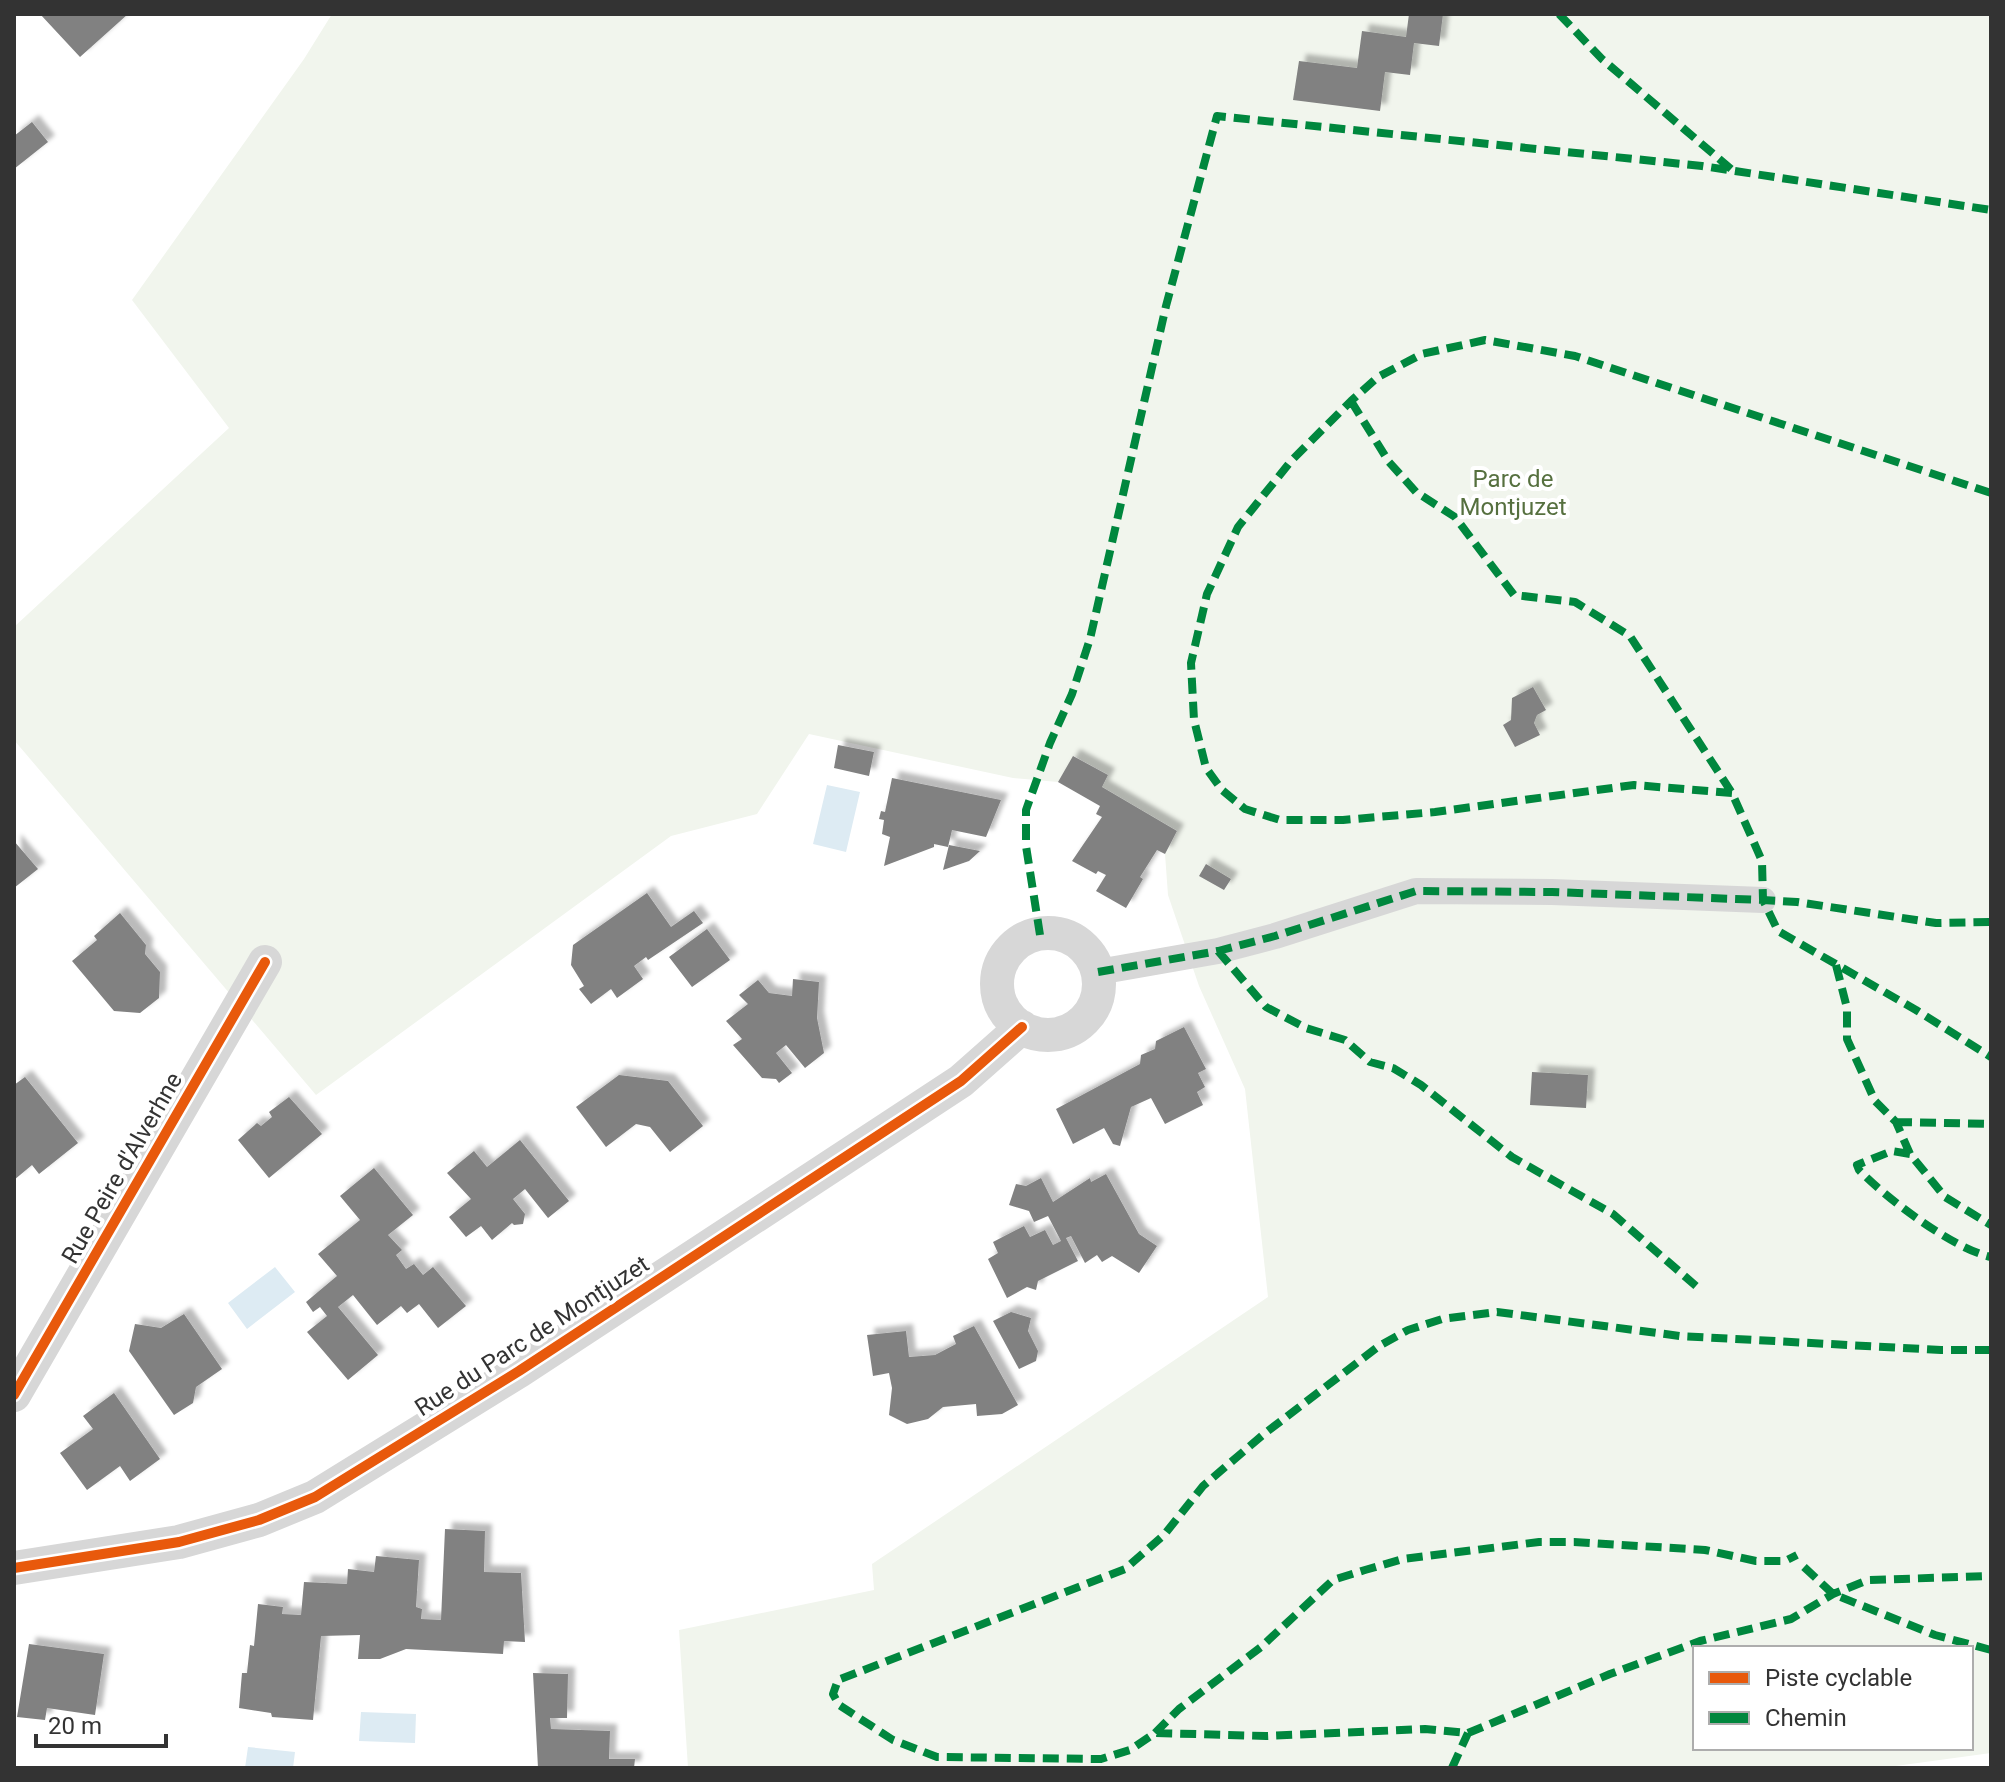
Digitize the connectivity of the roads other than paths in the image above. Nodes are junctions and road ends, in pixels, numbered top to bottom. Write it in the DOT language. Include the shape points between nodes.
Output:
graph roads {
  1 [pos="1763,900"];
  2 [pos="265,962"];
  3 [pos="1098,972"];
  4 [pos="1022,1027"];
  5 [pos="14,1395"];
  6 [pos="14,1568"];
  1 -- 3 [label="street" via="1416,891 1232,948"];
  2 -- 5 [label="street, Rue Peire d'Alverhne"];
  3 -- 4 [label="street" via="1095,1005 1072,1030 1033,1034"];
  3 -- 4 [label="street" via="1089,954 1065,937 1034,935 1016,945 1002,962 996,983 1001,1005"];
  4 -- 6 [label="street, Rue du Parc de Montjuzet" via="961,1081 519,1371 315,1497 259,1520 179,1542"];
}
